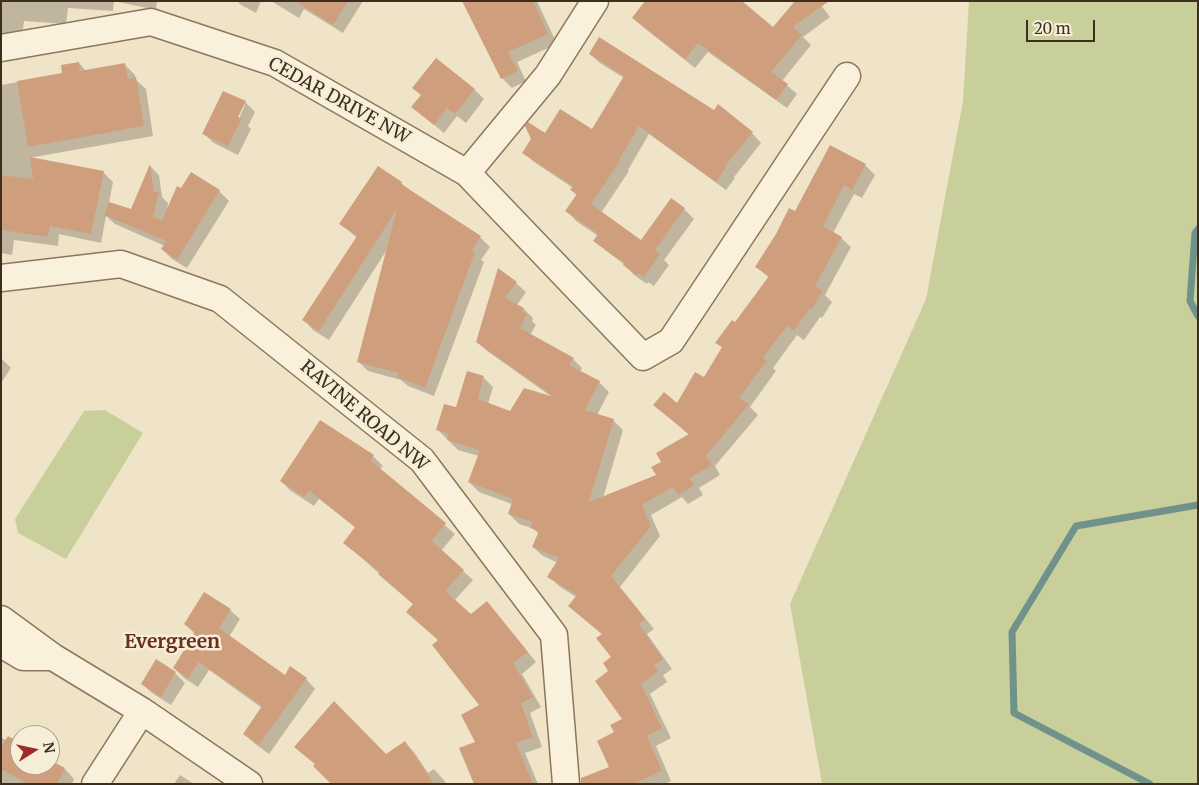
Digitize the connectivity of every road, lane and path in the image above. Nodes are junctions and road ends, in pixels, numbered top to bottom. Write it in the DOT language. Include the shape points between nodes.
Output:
graph roads {
  1 [pos="595,1"];
  2 [pos="1,48"];
  3 [pos="847,76"];
  4 [pos="467,173"];
  5 [pos="1,278"];
  6 [pos="1,619"];
  7 [pos="1,644"];
  8 [pos="54,657"];
  9 [pos="142,712"];
  10 [pos="95,784"];
  11 [pos="249,784"];
  12 [pos="566,784"];
  1 -- 4 [label="street" via="548,75"];
  2 -- 4 [label="street, CEDAR DRIVE NW" via="151,22 275,63"];
  3 -- 4 [label="street, CEDAR DRIVE NW" via="671,341 643,357"];
  5 -- 12 [label="street, RAVINE ROAD NW" via="122,264 220,299 422,460 554,635"];
  6 -- 8 [label="street"];
  7 -- 8 [label="street" via="23,657"];
  8 -- 9 [label="street"];
  9 -- 10 [label="street"];
  9 -- 11 [label="street"];
}
